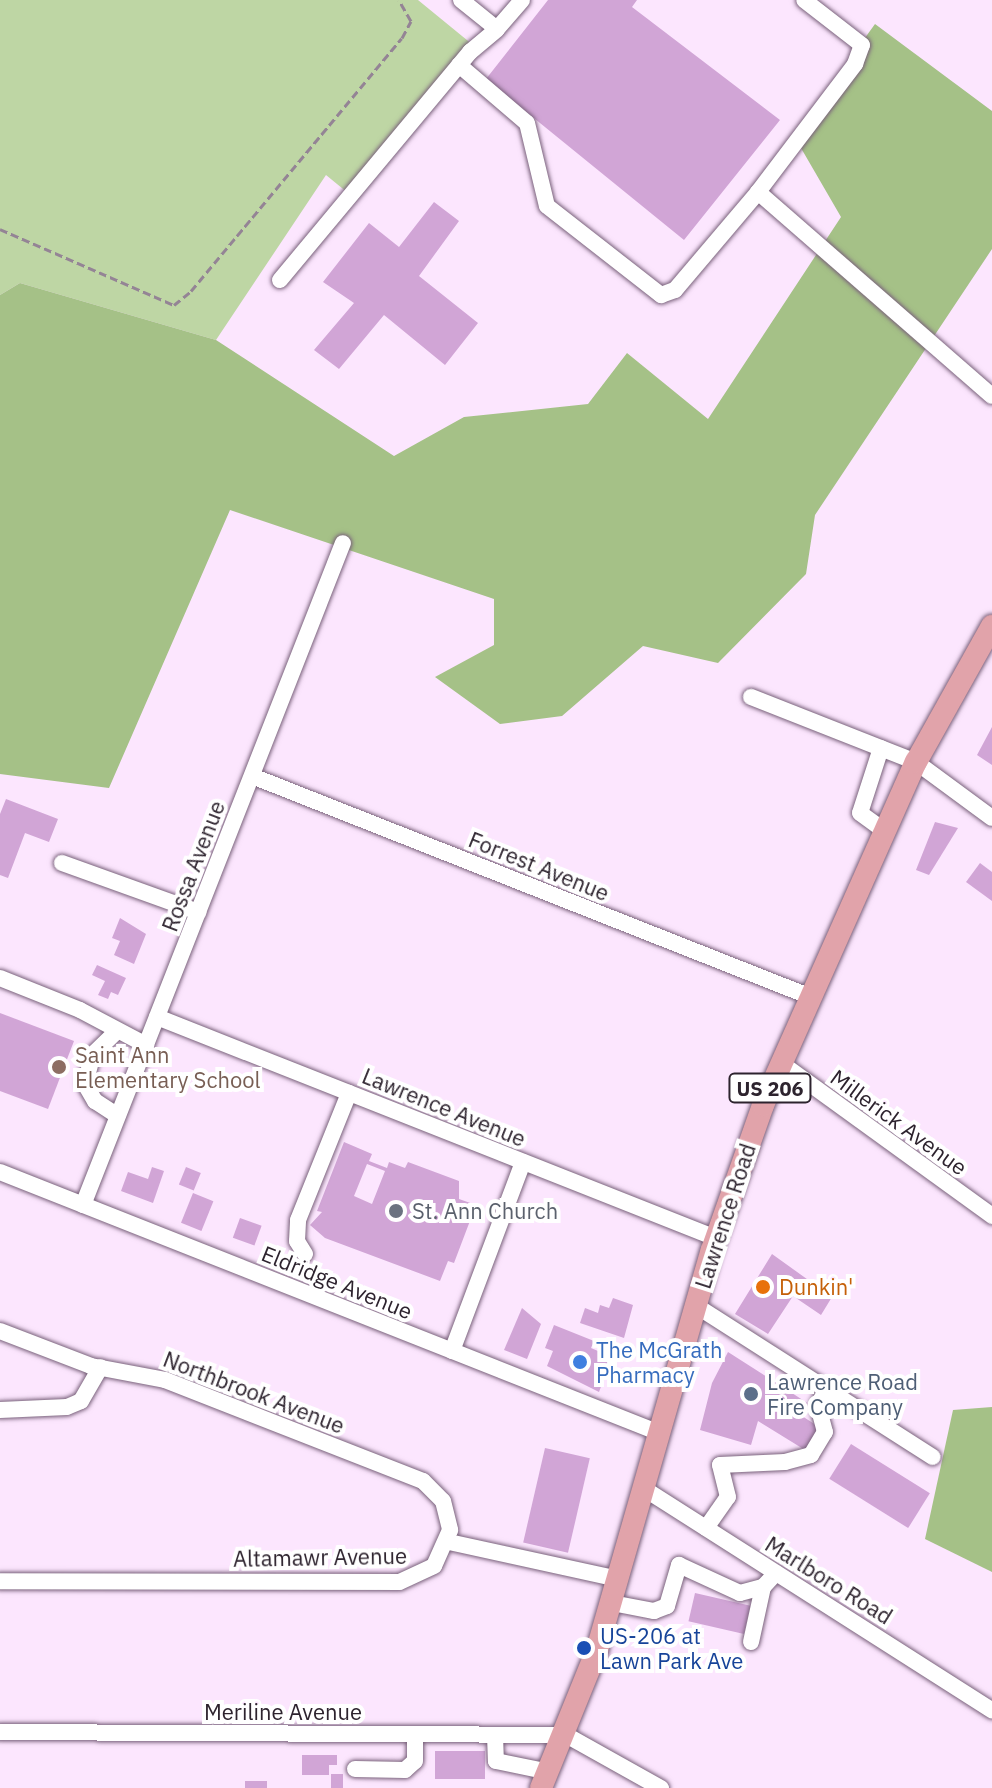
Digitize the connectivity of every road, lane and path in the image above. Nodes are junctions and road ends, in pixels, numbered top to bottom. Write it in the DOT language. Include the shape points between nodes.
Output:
graph roads {
  1 [pos="399,0"];
  2 [pos="461,0"];
  3 [pos="522,0"];
  4 [pos="804,0"];
  5 [pos="497,29"];
  6 [pos="459,65"];
  7 [pos="758,192"];
  8 [pos="0,229"];
  9 [pos="280,280"];
  10 [pos="992,396"];
  11 [pos="343,543"];
  12 [pos="992,626"];
  13 [pos="751,697"];
  14 [pos="881,748"];
  15 [pos="916,762"];
  16 [pos="252,776"];
  17 [pos="992,818"];
  18 [pos="885,831"];
  19 [pos="62,863"];
  20 [pos="198,912"];
  21 [pos="0,978"];
  22 [pos="811,997"];
  23 [pos="157,1017"];
  24 [pos="116,1032"];
  25 [pos="146,1045"];
  26 [pos="781,1063"];
  27 [pos="349,1093"];
  28 [pos="118,1116"];
  29 [pos="523,1162"];
  30 [pos="0,1172"];
  31 [pos="83,1205"];
  32 [pos="992,1216"];
  33 [pos="716,1238"];
  34 [pos="305,1254"];
  35 [pos="695,1305"];
  36 [pos="0,1331"];
  37 [pos="452,1351"];
  38 [pos="101,1367"];
  39 [pos="827,1389"];
  40 [pos="0,1410"];
  41 [pos="657,1432"];
  42 [pos="933,1457"];
  43 [pos="643,1488"];
  44 [pos="706,1528"];
  45 [pos="449,1542"];
  46 [pos="776,1573"];
  47 [pos="619,1579"];
  48 [pos="0,1581"];
  49 [pos="763,1587"];
  50 [pos="612,1603"];
  51 [pos="751,1642"];
  52 [pos="992,1710"];
  53 [pos="0,1732"];
  54 [pos="415,1734"];
  55 [pos="495,1735"];
  56 [pos="566,1735"];
  57 [pos="355,1769"];
  58 [pos="545,1780"];
  59 [pos="661,1788"];
  1 -- 8 [label="path" via="411,21 402,38 174,305"];
  2 -- 5 [label="street"];
  3 -- 5 [label="street"];
  4 -- 7 [label="street" via="862,45 855,64"];
  5 -- 6 [label="street"];
  6 -- 7 [label="street" via="527,123 547,206 661,295 675,290"];
  6 -- 9 [label="street"];
  7 -- 10 [label="street"];
  11 -- 16 [label="street, Rossa Avenue"];
  12 -- 15 [label="main road, Lawrence Road / US 206"];
  13 -- 14 [label="street"];
  14 -- 15 [label="street"];
  14 -- 18 [label="street" via="860,813"];
  15 -- 17 [label="street"];
  15 -- 18 [label="main road, Lawrence Road / US 206"];
  16 -- 20 [label="street, Rossa Avenue"];
  16 -- 22 [label="street, Forrest Avenue"];
  18 -- 22 [label="main road, Lawrence Road / US 206"];
  19 -- 20 [label="street"];
  20 -- 23 [label="street, Rossa Avenue"];
  21 -- 24 [label="street" via="80,1010"];
  22 -- 26 [label="main road, Lawrence Road / US 206"];
  23 -- 25 [label="street, Rossa Avenue"];
  23 -- 27 [label="street, Lawrence Avenue"];
  24 -- 25 [label="street"];
  24 -- 28 [label="street" via="93,1054 85,1084 95,1101"];
  25 -- 28 [label="street, Rossa Avenue"];
  26 -- 32 [label="street, Millerick Avenue"];
  26 -- 33 [label="main road, Lawrence Road / US 206"];
  27 -- 29 [label="street, Lawrence Avenue"];
  27 -- 34 [label="street" via="298,1220 297,1241"];
  28 -- 31 [label="street, Rossa Avenue"];
  29 -- 33 [label="street, Lawrence Avenue"];
  29 -- 37 [label="street"];
  30 -- 31 [label="street, Eldridge Avenue"];
  31 -- 37 [label="street, Eldridge Avenue"];
  33 -- 35 [label="main road, Lawrence Road / US 206"];
  35 -- 39 [label="street"];
  35 -- 41 [label="main road, Lawrence Road / US 206"];
  36 -- 38 [label="street, Northbrook Avenue"];
  37 -- 41 [label="street, Eldridge Avenue"];
  38 -- 40 [label="street" via="81,1401 67,1407"];
  38 -- 45 [label="street, Northbrook Avenue" via="165,1380 423,1481 443,1501"];
  39 -- 42 [label="street"];
  39 -- 44 [label="street" via="818,1405 825,1432 811,1455 785,1462 720,1465 728,1497"];
  41 -- 43 [label="main road, Lawrence Road / US 206"];
  43 -- 44 [label="street, Marlboro Road"];
  43 -- 47 [label="main road, Lawrence Road / US 206"];
  44 -- 46 [label="street, Marlboro Road"];
  45 -- 47 [label="street"];
  45 -- 48 [label="street, Altamawr Avenue" via="434,1566 399,1582"];
  46 -- 49 [label="street"];
  46 -- 52 [label="street, Marlboro Road"];
  47 -- 50 [label="main road, Lawrence Road / US 206"];
  49 -- 50 [label="street" via="740,1593 679,1565 667,1606 654,1611"];
  49 -- 51 [label="street"];
  50 -- 56 [label="main road, Lawrence Road / US 206"];
  53 -- 54 [label="street, Meriline Avenue"];
  54 -- 55 [label="street, Meriline Avenue"];
  54 -- 57 [label="street" via="415,1761 405,1770"];
  55 -- 56 [label="street, Meriline Avenue"];
  55 -- 58 [label="street" via="496,1761"];
  56 -- 58 [label="main road, Lawrence Road / US 206"];
  56 -- 59 [label="street"];
}
